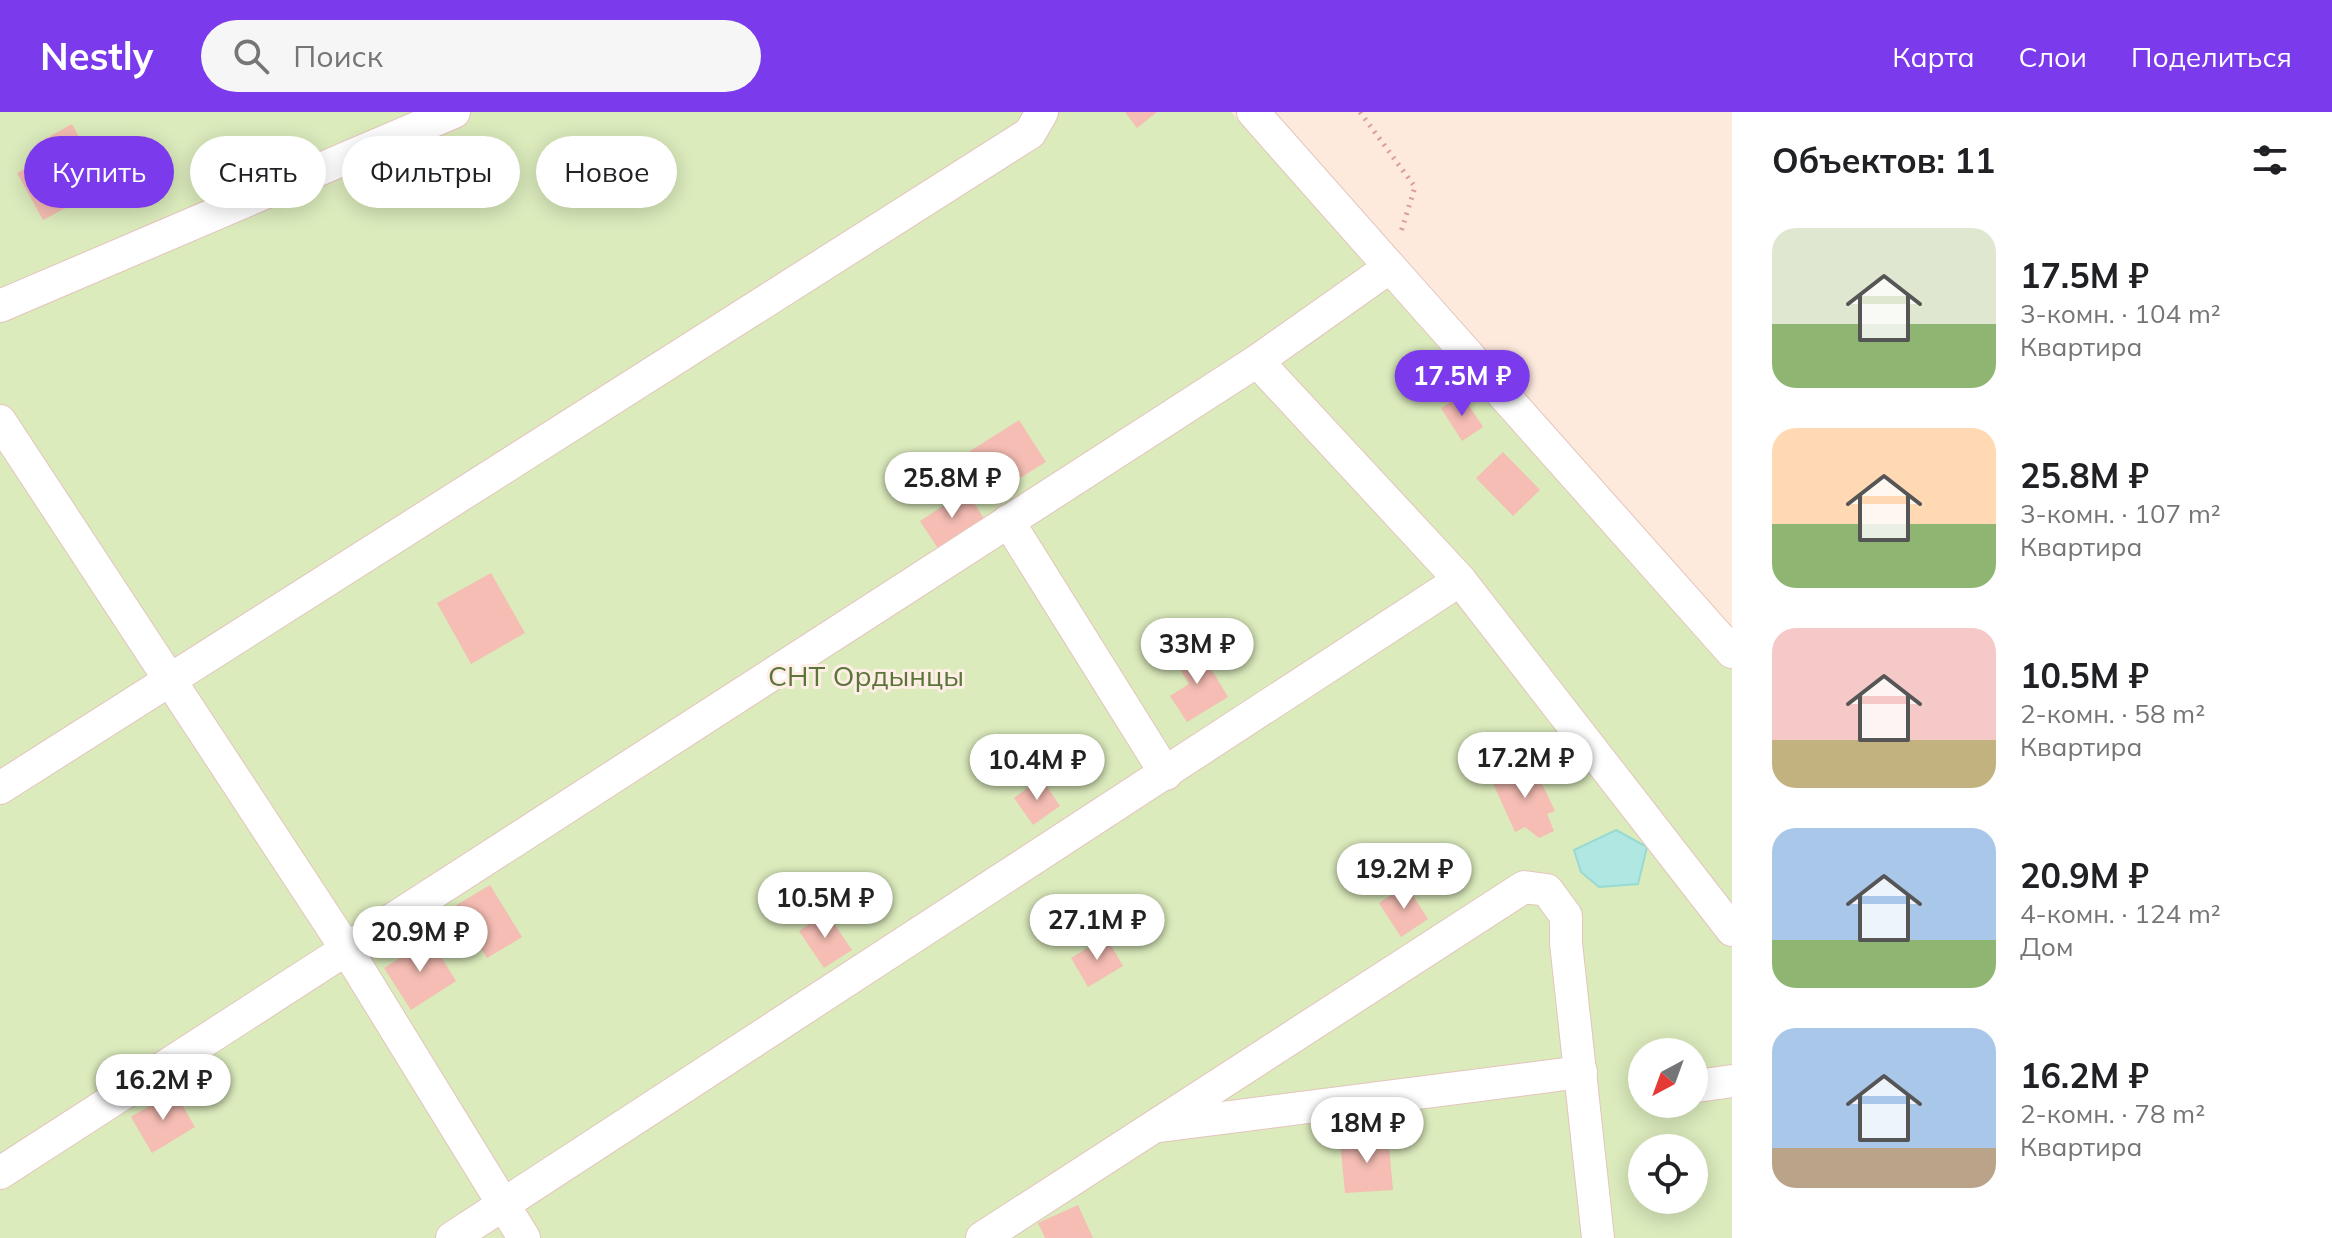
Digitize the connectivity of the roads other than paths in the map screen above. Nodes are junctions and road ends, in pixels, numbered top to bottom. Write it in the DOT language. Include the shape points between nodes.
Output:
graph roads {
  1 [pos="454,112"];
  2 [pos="1253,112"];
  3 [pos="1040,113"];
  4 [pos="1390,267"];
  5 [pos="0,306"];
  6 [pos="1257,361"];
  7 [pos="0,421"];
  8 [pos="1008,521"];
  9 [pos="1460,580"];
  10 [pos="1732,652"];
  11 [pos="168,681"];
  12 [pos="1166,774"];
  13 [pos="0,788"];
  14 [pos="1732,930"];
  15 [pos="347,950"];
  16 [pos="1581,1072"];
  17 [pos="1732,1081"];
  18 [pos="1708,1084"];
  19 [pos="1152,1127"];
  20 [pos="0,1173"];
  21 [pos="503,1206"];
  22 [pos="452,1238"];
  23 [pos="524,1238"];
  24 [pos="982,1238"];
  25 [pos="1598,1238"];
  1 -- 5 [label="street"];
  2 -- 4 [label="street"];
  3 -- 11 [label="street" via="1030,133"];
  4 -- 6 [label="street"];
  4 -- 10 [label="street"];
  6 -- 8 [label="street"];
  6 -- 9 [label="street"];
  7 -- 11 [label="street"];
  8 -- 12 [label="street"];
  8 -- 15 [label="street"];
  9 -- 12 [label="street"];
  9 -- 14 [label="street"];
  11 -- 13 [label="street"];
  11 -- 15 [label="street"];
  12 -- 21 [label="street"];
  15 -- 20 [label="street"];
  15 -- 21 [label="street"];
  16 -- 19 [label="street"];
  16 -- 19 [label="street" via="1566,916 1547,890 1524,887"];
  16 -- 25 [label="street"];
  17 -- 18 [label="street"];
  19 -- 24 [label="street"];
  21 -- 22 [label="street"];
  21 -- 23 [label="street"];
}
